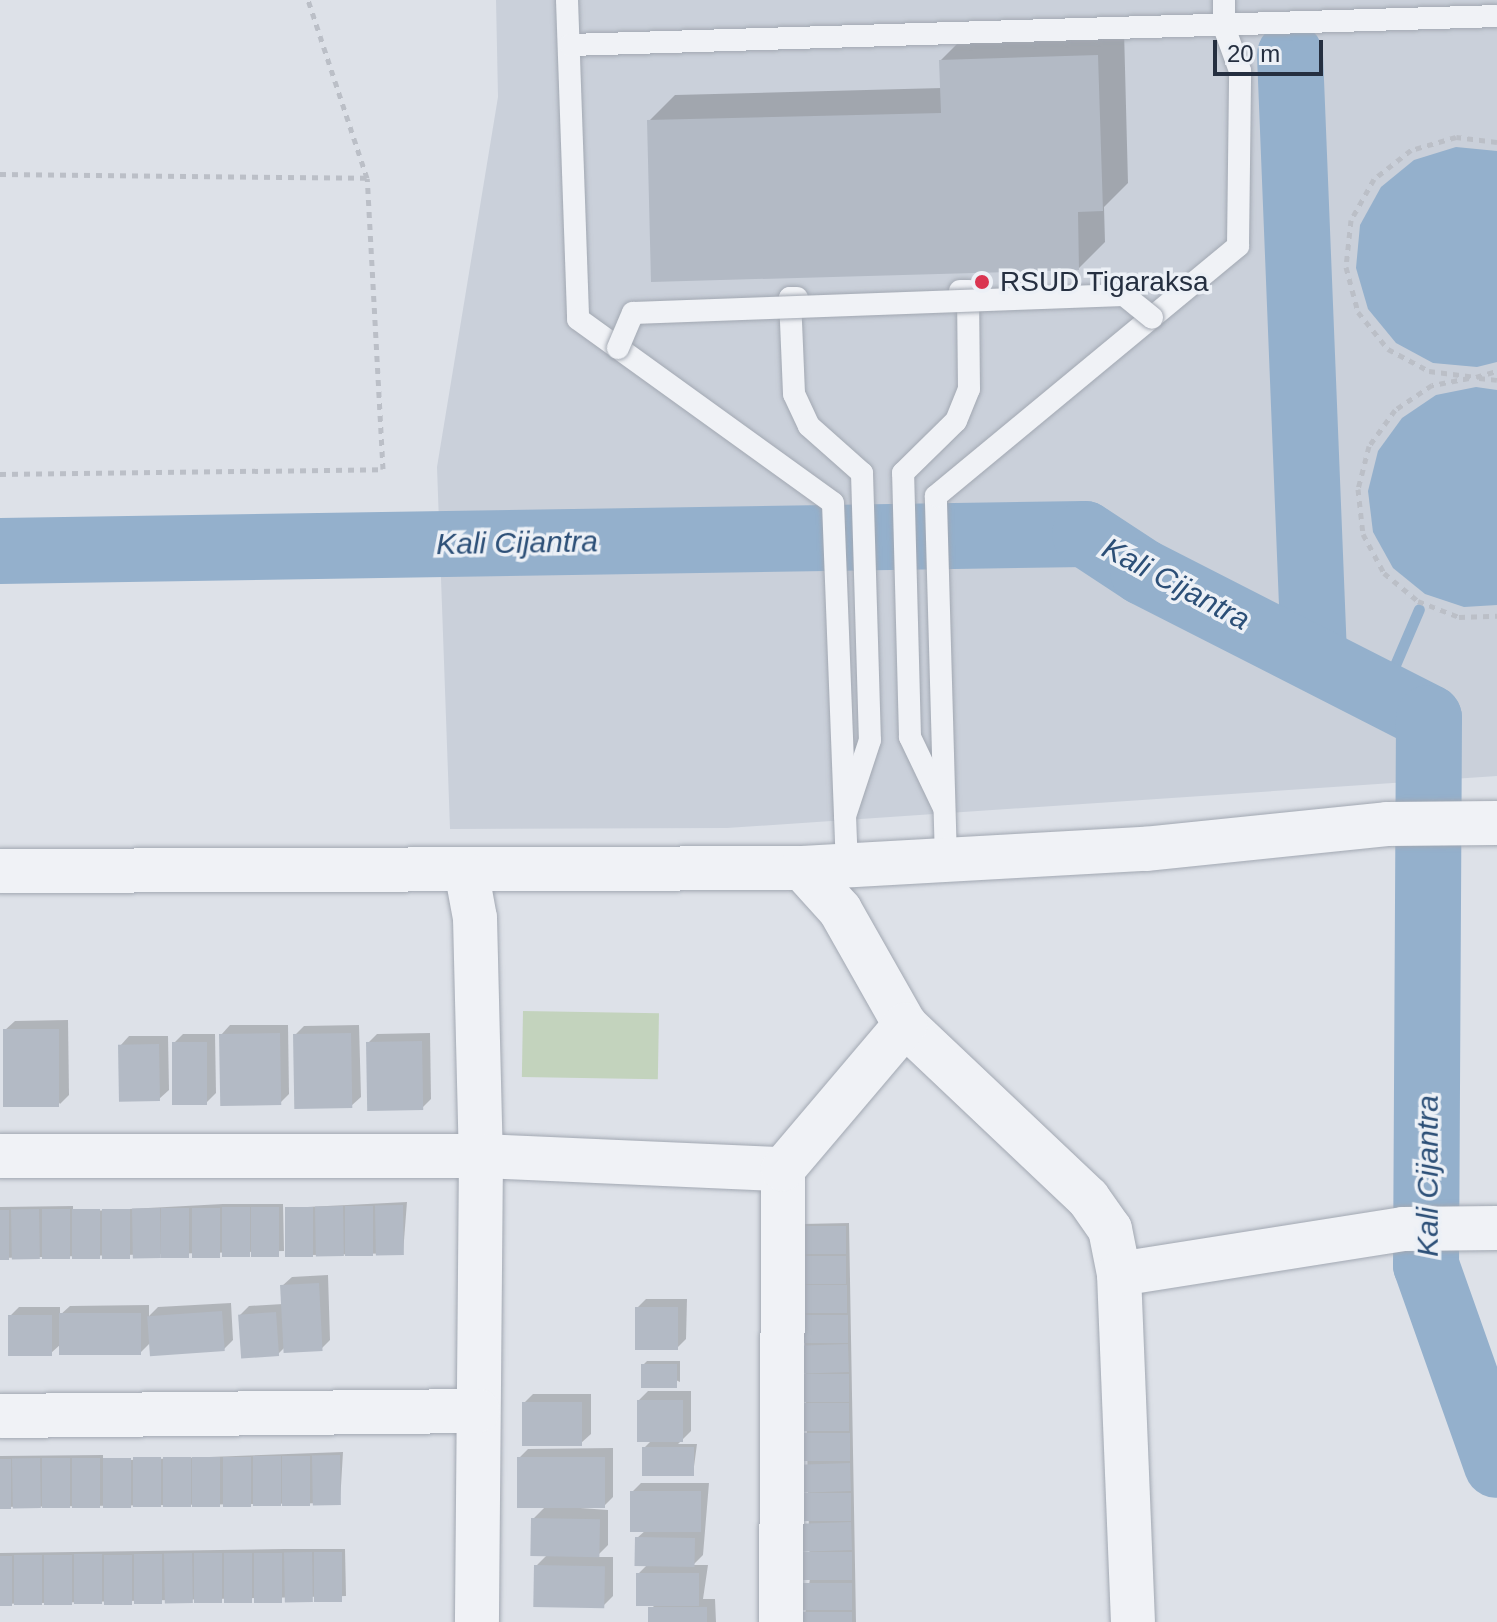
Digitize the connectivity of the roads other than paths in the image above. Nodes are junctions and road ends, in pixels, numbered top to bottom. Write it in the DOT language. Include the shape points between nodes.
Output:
graph roads {
  1 [pos="567,0"];
  2 [pos="1224,0"];
  3 [pos="1497,16"];
  4 [pos="1224,27"];
  5 [pos="570,45"];
  6 [pos="1152,318"];
  7 [pos="618,348"];
  8 [pos="944,808"];
  9 [pos="845,816"];
  10 [pos="1476,823"];
  11 [pos="946,861"];
  12 [pos="847,866"];
  13 [pos="802,868"];
  14 [pos="0,871"];
  15 [pos="467,875"];
  16 [pos="905,1025"];
  17 [pos="0,1156"];
  18 [pos="481,1156"];
  19 [pos="783,1169"];
  20 [pos="1489,1228"];
  21 [pos="1119,1274"];
  22 [pos="478,1411"];
  23 [pos="0,1416"];
  24 [pos="477,1622"];
  25 [pos="781,1622"];
  26 [pos="1133,1622"];
  1 -- 5 [label="lane"];
  2 -- 4 [label="lane"];
  3 -- 4 [label="lane"];
  4 -- 5 [label="lane"];
  4 -- 6 [label="lane" via="1240,71 1238,246"];
  5 -- 7 [label="lane" via="578,319"];
  6 -- 7 [label="lane, bridge" via="1124,295 633,313"];
  6 -- 8 [label="lane" via="936,496"];
  7 -- 9 [label="lane" via="833,503"];
  8 -- 9 [label="lane" via="910,737 903,473 956,421 969,389 968,291 790,298 794,394 809,426 862,473 870,740"];
  8 -- 11 [label="lane"];
  9 -- 12 [label="lane"];
  10 -- 11 [label="street" via="1387,824"];
  11 -- 12 [label="street"];
  12 -- 13 [label="street"];
  13 -- 15 [label="street"];
  13 -- 16 [label="street" via="840,910"];
  14 -- 15 [label="street"];
  15 -- 18 [label="street" via="475,918"];
  16 -- 19 [label="street"];
  16 -- 21 [label="street" via="1094,1205 1110,1229"];
  17 -- 18 [label="street"];
  18 -- 19 [label="street"];
  18 -- 22 [label="street"];
  19 -- 25 [label="street"];
  20 -- 21 [label="street" via="1403,1229"];
  21 -- 26 [label="street"];
  22 -- 23 [label="street"];
  22 -- 24 [label="street"];
}
